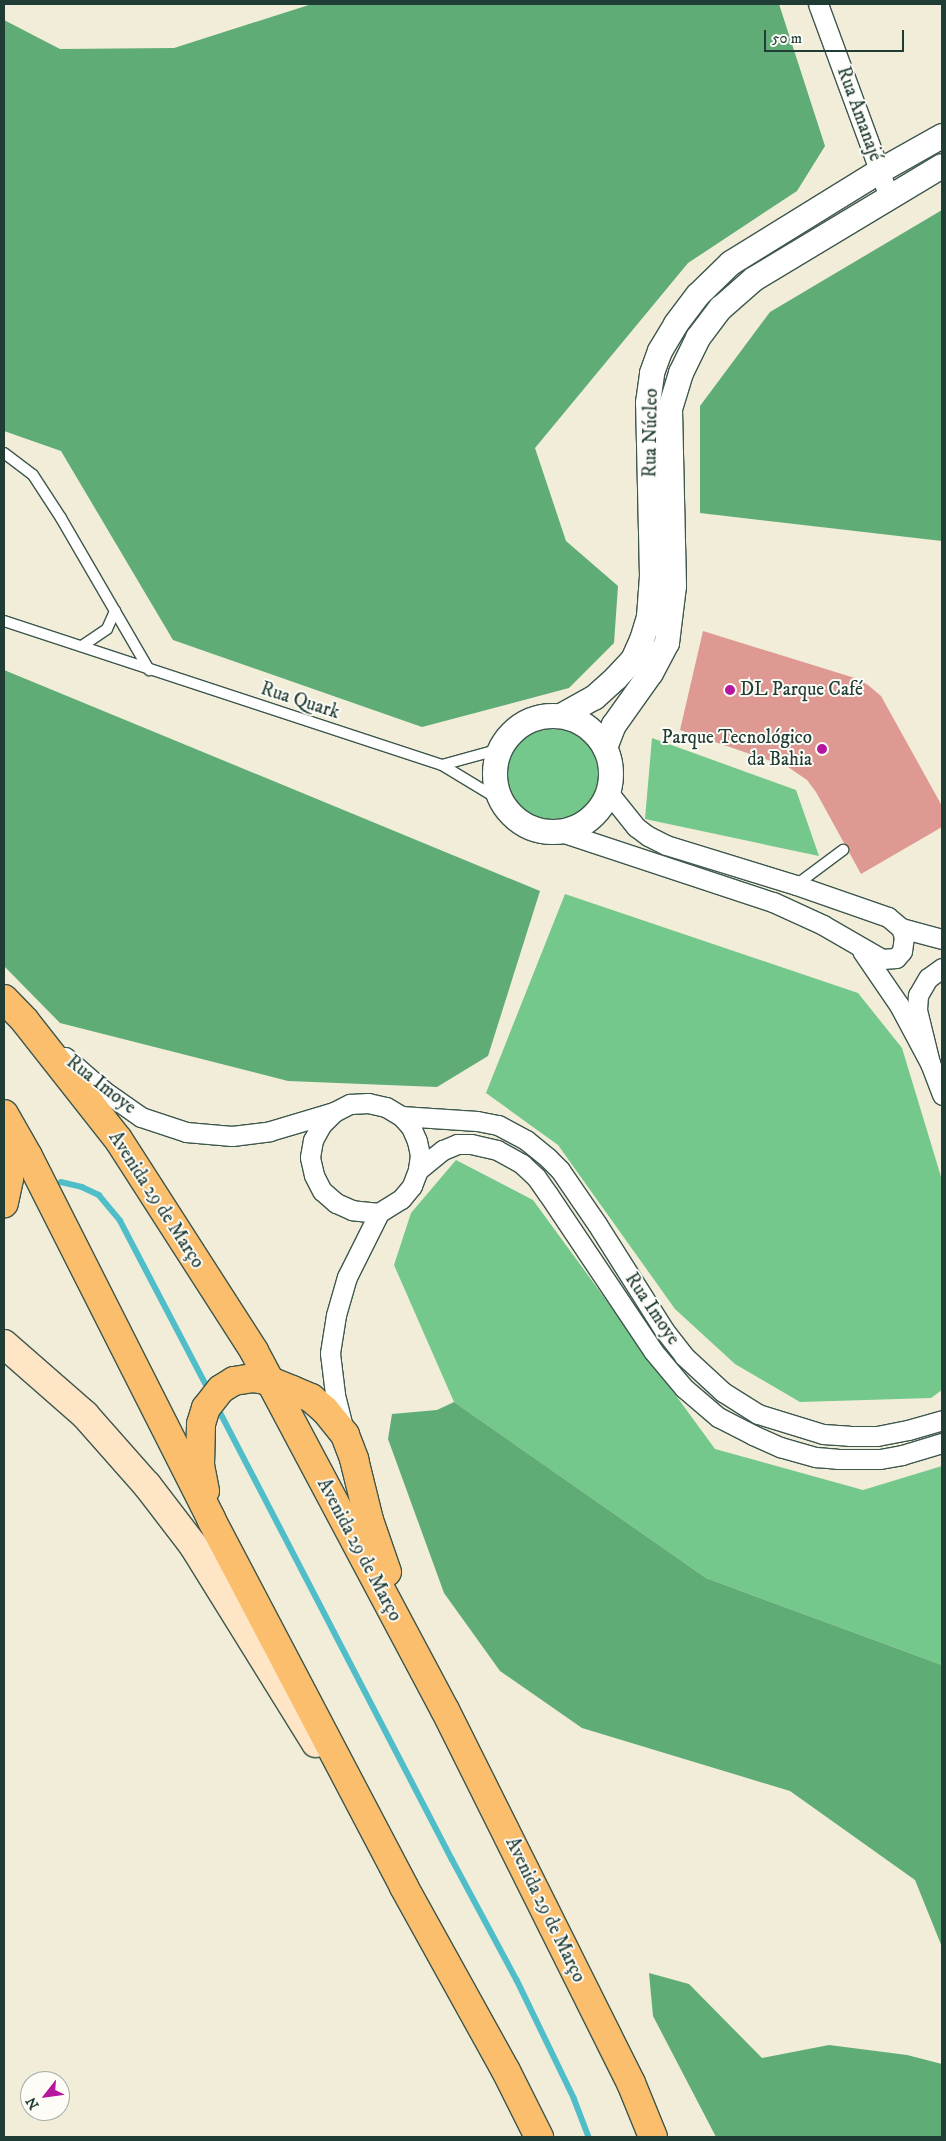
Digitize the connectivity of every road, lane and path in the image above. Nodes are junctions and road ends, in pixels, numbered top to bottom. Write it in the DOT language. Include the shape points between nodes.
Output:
graph roads {
  1 [pos="818,4"];
  2 [pos="942,136"];
  3 [pos="942,166"];
  4 [pos="880,171"];
  5 [pos="889,197"];
  6 [pos="4,453"];
  7 [pos="115,611"];
  8 [pos="4,621"];
  9 [pos="82,646"];
  10 [pos="149,670"];
  11 [pos="560,716"];
  12 [pos="605,748"];
  13 [pos="500,749"];
  14 [pos="442,765"];
  15 [pos="608,792"];
  16 [pos="503,802"];
  17 [pos="558,832"];
  18 [pos="844,850"];
  19 [pos="796,885"];
  20 [pos="901,928"];
  21 [pos="942,939"];
  22 [pos="855,944"];
  23 [pos="942,968"];
  24 [pos="4,999"];
  25 [pos="25,1021"];
  26 [pos="930,1063"];
  27 [pos="942,1095"];
  28 [pos="334,1112"];
  29 [pos="4,1114"];
  30 [pos="401,1116"];
  31 [pos="4,1151"];
  32 [pos="418,1170"];
  33 [pos="4,1203"];
  34 [pos="379,1213"];
  35 [pos="4,1344"];
  36 [pos="4,1361"];
  37 [pos="34,1373"];
  38 [pos="262,1380"];
  39 [pos="942,1420"];
  40 [pos="345,1435"];
  41 [pos="942,1443"];
  42 [pos="211,1519"];
  43 [pos="445,1710"];
  44 [pos="404,1887"];
  45 [pos="539,2137"];
  46 [pos="653,2137"];
  1 -- 4 [label="street, Rua Amanajé"];
  2 -- 4 [label="street, Rua Núcleo"];
  3 -- 5 [label="street, Rua Núcleo"];
  4 -- 5 [label="street, Rua Amanajé"];
  4 -- 11 [label="street, Rua Núcleo" via="731,263 698,295 664,344 652,373 648,403 652,576 649,617 633,660 594,698"];
  5 -- 12 [label="street, Rua Núcleo" via="754,279 721,308 698,338 681,373 670,409 674,586 667,643 651,673 614,725"];
  6 -- 7 [label="lane" via="33,475"];
  7 -- 9 [label="lane" via="107,629"];
  7 -- 10 [label="lane"];
  8 -- 9 [label="lane, Rua Quark"];
  9 -- 10 [label="lane, Rua Quark"];
  10 -- 14 [label="lane, Rua Quark"];
  11 -- 12 [label="street" via="582,723 596,734"];
  11 -- 13 [label="street" via="535,718 522,724"];
  12 -- 15 [label="street" via="611,775"];
  13 -- 14 [label="lane"];
  13 -- 16 [label="street" via="495,767 496,785"];
  14 -- 16 [label="lane, Rua Quark"];
  15 -- 17 [label="street" via="601,807 589,819"];
  15 -- 19 [label="street" via="631,821 648,836 666,845"];
  16 -- 17 [label="street" via="513,816 526,825"];
  17 -- 22 [label="street" via="773,902 815,920"];
  18 -- 19 [label="lane"];
  19 -- 20 [label="street" via="888,918"];
  20 -- 21 [label="street"];
  20 -- 22 [label="street" via="904,936 902,951 890,960"];
  22 -- 26 [label="street" via="875,967 899,1005"];
  23 -- 26 [label="street" via="928,978 917,1002 919,1026"];
  24 -- 25 [label="main road, Avenida 29 de Março"];
  25 -- 28 [label="street, Rua Imoye" via="104,1091 141,1117 186,1132 232,1136 270,1131"];
  25 -- 38 [label="main road, Avenida 29 de Março" via="118,1140 254,1351"];
  26 -- 27 [label="street"];
  28 -- 30 [label="street" via="350,1104 368,1102"];
  28 -- 34 [label="street" via="313,1140 310,1157 314,1175 322,1191 336,1203 352,1210"];
  29 -- 42 [label="main road"];
  30 -- 32 [label="street" via="417,1141 420,1155"];
  30 -- 39 [label="street, Rua Imoye" via="498,1125 526,1140 548,1158 560,1170 684,1356 723,1392 758,1414 823,1434 849,1436 892,1433"];
  31 -- 33 [label="main road" via="8,1179"];
  32 -- 34 [label="street" via="412,1186 401,1199"];
  32 -- 41 [label="street, Rua Imoye" via="443,1150 457,1144 497,1150 522,1164 536,1177 653,1351 678,1381 718,1416 753,1435 780,1447 838,1460 880,1459"];
  34 -- 40 [label="street" via="347,1277 330,1353"];
  35 -- 37 [label="main road"];
  36 -- 37 [label="street"];
  37 -- 44 [label="main road" via="85,1415 147,1485 193,1545"];
  38 -- 40 [label="main road" via="311,1398"];
  38 -- 42 [label="main road" via="234,1381 221,1389 206,1408 199,1444"];
  38 -- 43 [label="main road, Avenida 29 de Março"];
  40 -- 43 [label="main road" via="359,1474 380,1557"];
  42 -- 44 [label="main road"];
  43 -- 46 [label="main road, Avenida 29 de Março" via="631,2083"];
  44 -- 45 [label="main road"];
}
